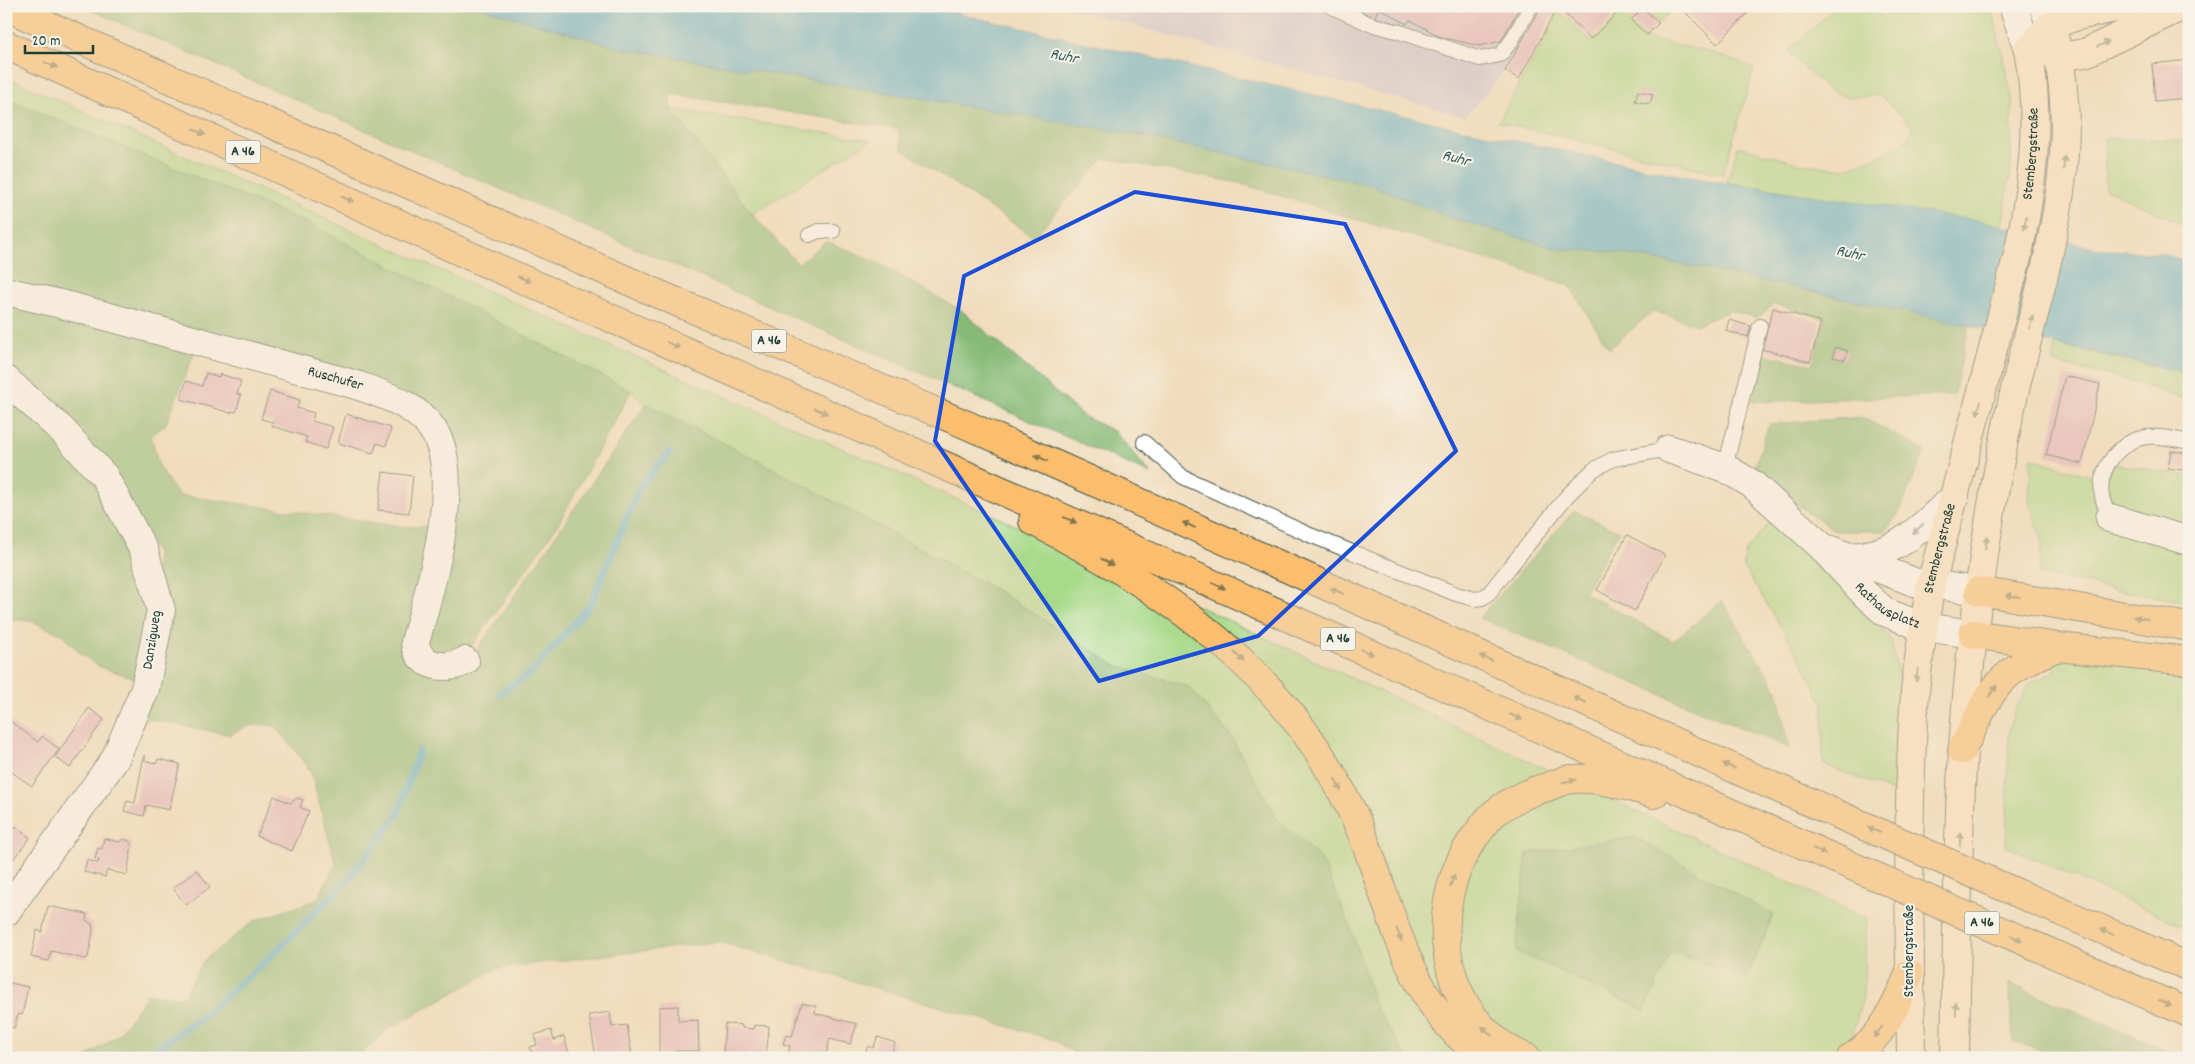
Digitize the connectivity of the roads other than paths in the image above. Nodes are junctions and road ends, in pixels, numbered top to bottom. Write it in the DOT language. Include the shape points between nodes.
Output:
graph roads {
  1 [pos="1330,6"];
  2 [pos="1531,6"];
  3 [pos="2013,6"];
  4 [pos="2185,6"];
  5 [pos="6,7"];
  6 [pos="2135,13"];
  7 [pos="2047,16"];
  8 [pos="2189,16"];
  9 [pos="6,45"];
  10 [pos="2030,59"];
  11 [pos="2062,67"];
  12 [pos="833,231"];
  13 [pos="809,235"];
  14 [pos="6,292"];
  15 [pos="1760,326"];
  16 [pos="6,380"];
  17 [pos="1144,442"];
  18 [pos="2189,442"];
  19 [pos="1669,448"];
  20 [pos="913,451"];
  21 [pos="1725,468"];
  22 [pos="1955,497"];
  23 [pos="2110,518"];
  24 [pos="2189,541"];
  25 [pos="1820,546"];
  26 [pos="1845,557"];
  27 [pos="1932,584"];
  28 [pos="1979,591"];
  29 [pos="1923,627"];
  30 [pos="2189,627"];
  31 [pos="1973,634"];
  32 [pos="2058,647"];
  33 [pos="2189,660"];
  34 [pos="465,662"];
  35 [pos="1962,750"];
  36 [pos="1769,830"];
  37 [pos="6,912"];
  38 [pos="2151,952"];
  39 [pos="2189,954"];
  40 [pos="2189,967"];
  41 [pos="1909,974"];
  42 [pos="2189,1014"];
  43 [pos="1487,1058"];
  44 [pos="1527,1058"];
  45 [pos="1851,1058"];
  46 [pos="1911,1058"];
  47 [pos="1955,1058"];
  1 -- 2 [label="lane" via="1370,24 1480,59 1500,55 1510,44"];
  3 -- 10 [label="street"];
  4 -- 6 [label="main road"];
  4 -- 8 [label="lane"];
  38 -- 5 [label="highway, A 46, one-way, bridge" via="967,425 665,297"];
  6 -- 7 [label="main road"];
  11 -- 6 [label="main road, one-way"];
  7 -- 10 [label="main road"];
  7 -- 11 [label="main road, Stembergstraße"];
  9 -- 20 [label="highway, A 46, one-way" via="479,260"];
  10 -- 11 [label="main road"];
  10 -- 22 [label="main road, Stembergstraße, one-way" via="2035,111 2032,180 2018,254"];
  28 -- 11 [label="main road, Stembergstraße, one-way" via="2000,466 2063,181 2066,132"];
  12 -- 13 [label="lane"];
  14 -- 34 [label="street, Ruschufer" via="69,306 353,384 402,402 438,438 445,484 436,559 415,642 424,660 442,667"];
  15 -- 21 [label="lane"];
  16 -- 37 [label="street, Danzigweg" via="62,430 104,476 144,551 161,610 145,689 116,759"];
  17 -- 19 [label="lane" via="1173,470 1195,483 1318,539 1475,599 1482,598 1497,585 1567,496 1592,470 1613,459"];
  18 -- 23 [label="lane" via="2146,438 2132,442 2117,453 2106,470 2102,487"];
  19 -- 21 [label="street, Rathausplatz"];
  20 -- 36 [label="highway, A 46, one-way"];
  20 -- 43 [label="highway, one-way" via="974,491 1084,549 1158,594 1198,622 1257,674 1308,736 1332,775 1365,840 1412,970 1426,995 1458,1035"];
  21 -- 25 [label="street, Rathausplatz" via="1752,484"];
  22 -- 26 [label="street, Rathausplatz, one-way" via="1892,549 1866,556"];
  22 -- 27 [label="main road, Stembergstraße"];
  23 -- 24 [label="street"];
  25 -- 26 [label="street, Rathausplatz"];
  25 -- 29 [label="street, Rathausplatz" via="1885,612"];
  26 -- 27 [label="street, Rathausplatz" via="1895,576"];
  27 -- 28 [label="street, Rathausplatz"];
  27 -- 29 [label="main road, Stembergstraße"];
  30 -- 28 [label="highway, one-way"];
  28 -- 31 [label="main road, Stembergstraße"];
  29 -- 31 [label="street, Rathausplatz"];
  29 -- 41 [label="main road, Stembergstraße, one-way" via="1915,692 1911,776"];
  31 -- 32 [label="highway"];
  31 -- 35 [label="main road, Stembergstraße"];
  32 -- 33 [label="highway"];
  35 -- 32 [label="highway, one-way" via="1991,692 2005,675 2027,659"];
  47 -- 35 [label="main road, Stembergstraße, one-way"];
  36 -- 42 [label="highway, A 46, one-way, bridge"];
  44 -- 36 [label="highway, one-way" via="1506,1047 1472,1016 1455,986 1446,946 1446,905 1450,886 1468,847 1495,812 1533,790 1589,778 1627,786"];
  38 -- 39 [label="highway"];
  38 -- 40 [label="highway, A 46"];
  41 -- 45 [label="highway, one-way" via="1894,1012 1862,1051"];
  41 -- 46 [label="main road, Stembergstraße"];
}
